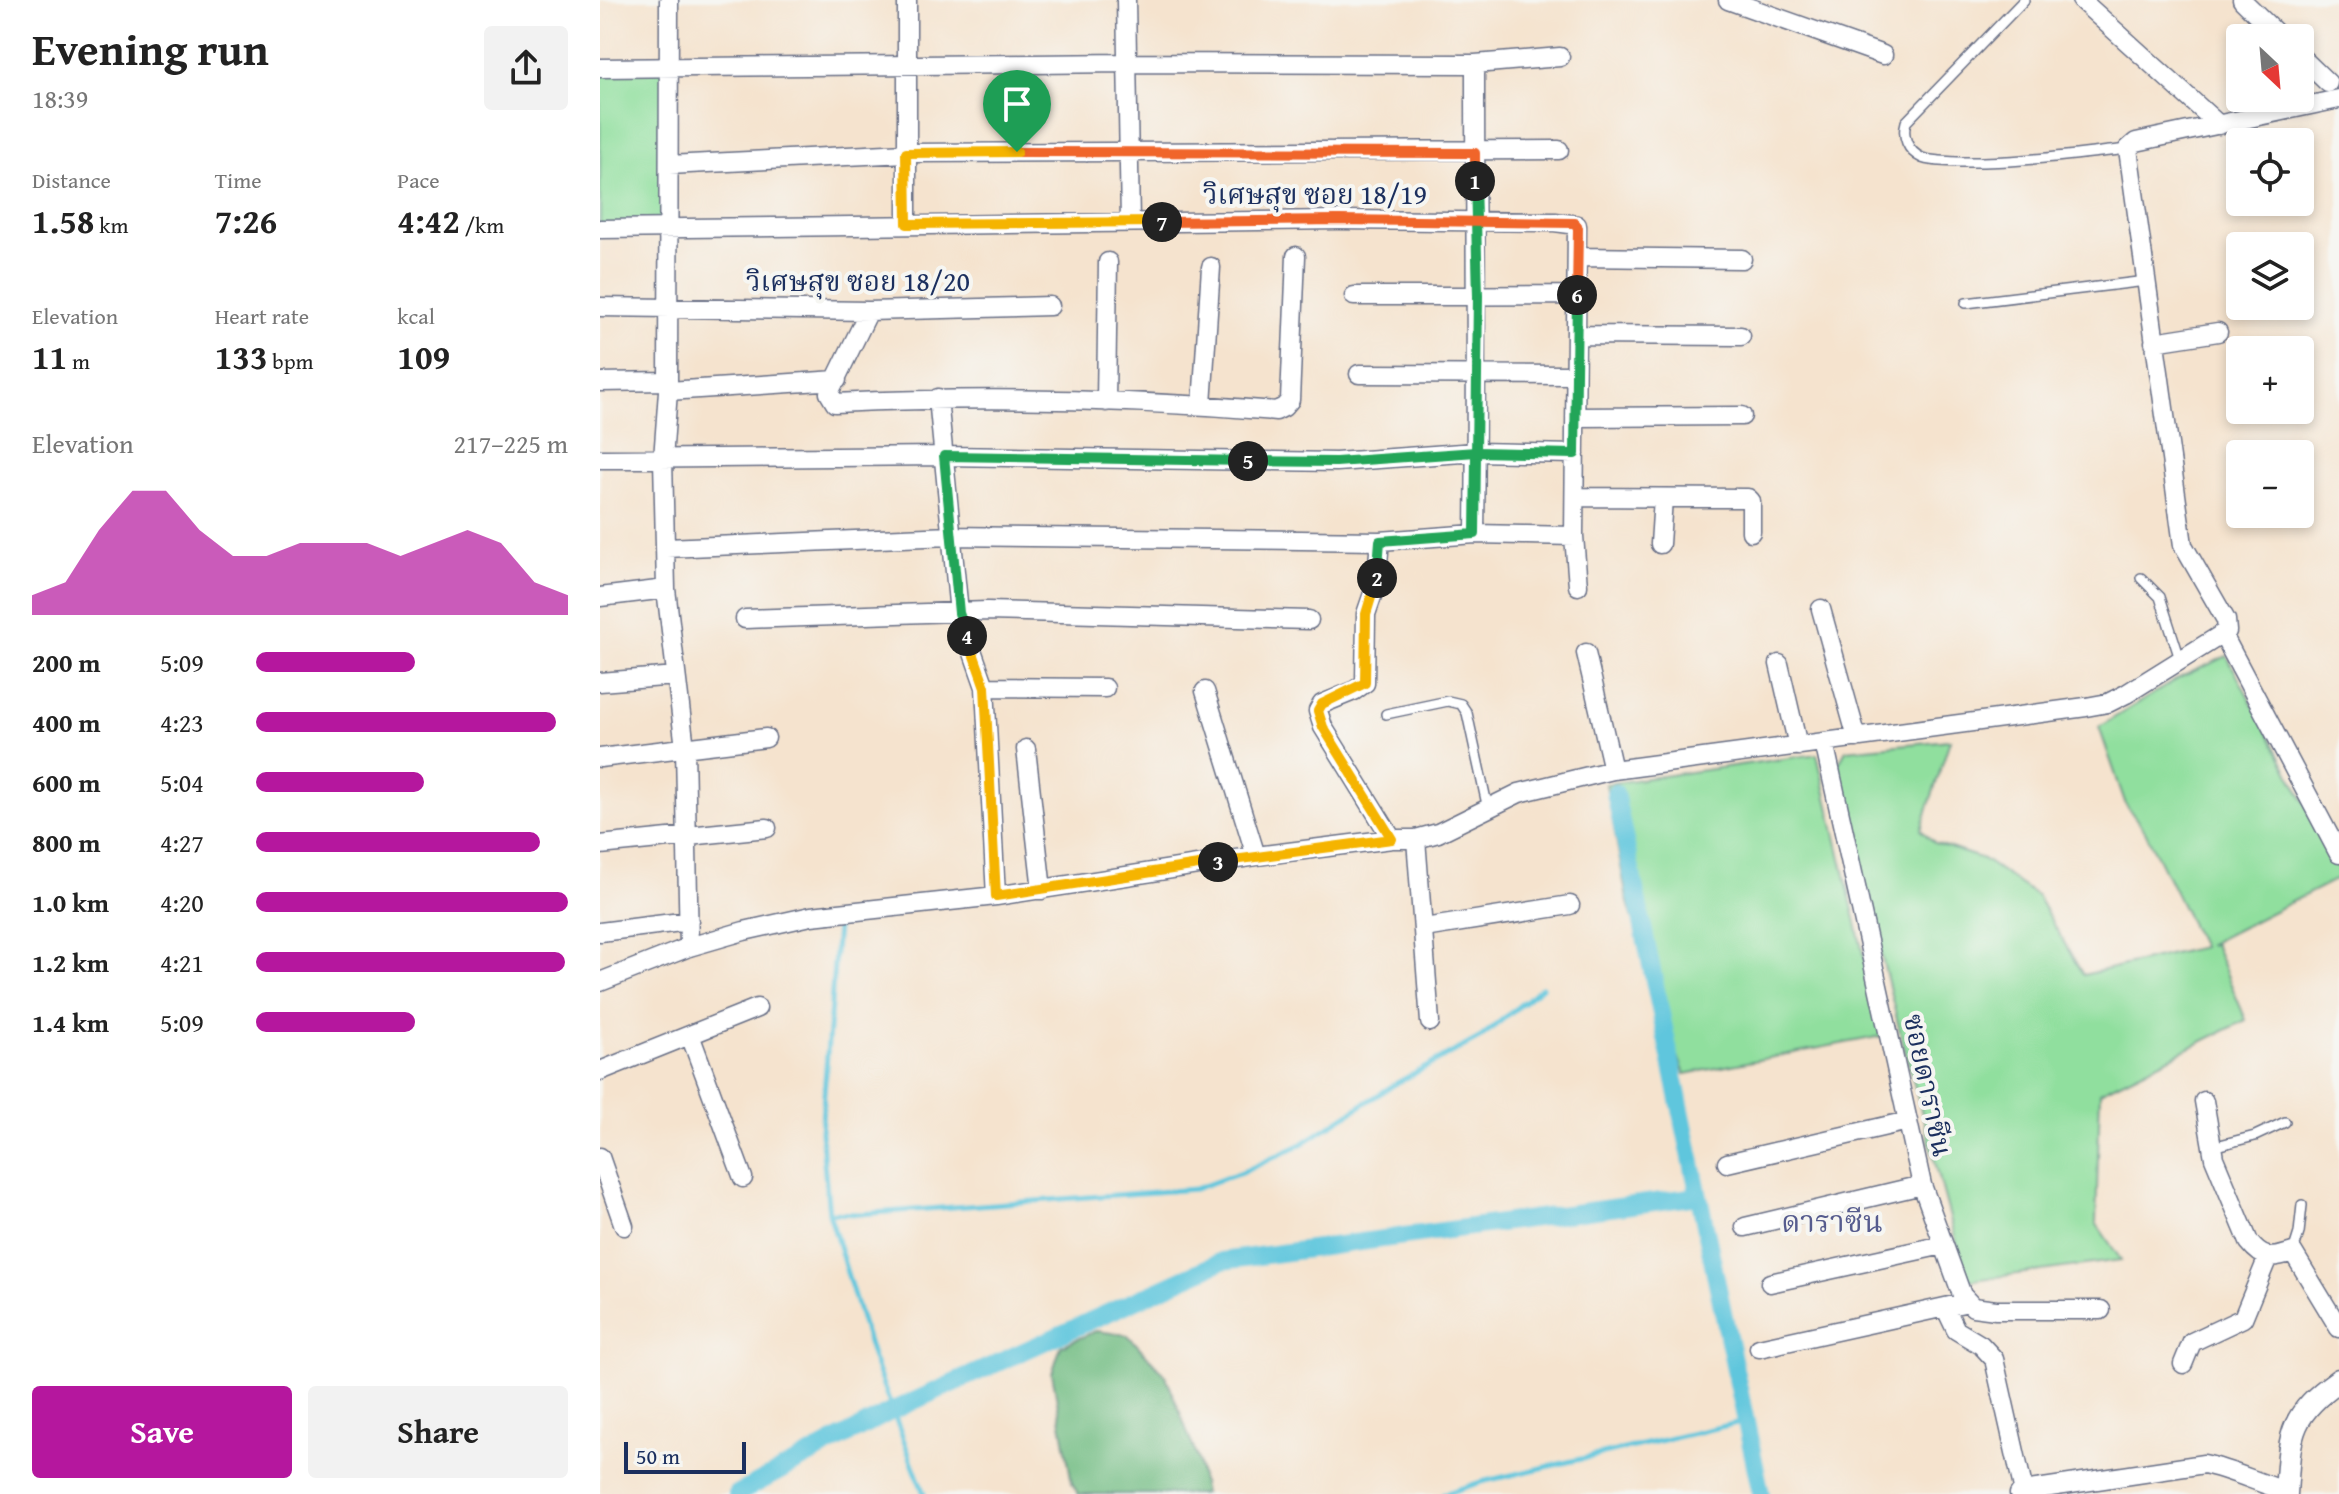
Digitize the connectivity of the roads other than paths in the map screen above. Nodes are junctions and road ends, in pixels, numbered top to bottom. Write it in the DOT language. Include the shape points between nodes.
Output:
graph roads {
  1 [pos="669,0"];
  2 [pos="907,0"];
  3 [pos="1126,0"];
  4 [pos="1728,0"];
  5 [pos="2024,0"];
  6 [pos="2081,0"];
  7 [pos="2242,0"];
  8 [pos="2267,24"];
  9 [pos="1883,55"];
  10 [pos="1560,57"];
  11 [pos="1127,63"];
  12 [pos="1475,64"];
  13 [pos="909,65"];
  14 [pos="600,68"];
  15 [pos="668,68"];
  16 [pos="2314,70"];
  17 [pos="2328,83"];
  18 [pos="2339,99"];
  19 [pos="2219,125"];
  20 [pos="2128,149"];
  21 [pos="1559,150"];
  22 [pos="1129,152"];
  23 [pos="906,153"];
  24 [pos="1475,153"];
  25 [pos="669,165"];
  26 [pos="1474,221"];
  27 [pos="1130,222"];
  28 [pos="907,224"];
  29 [pos="600,229"];
  30 [pos="668,229"];
  31 [pos="1296,256"];
  32 [pos="1578,257"];
  33 [pos="1742,259"];
  34 [pos="1108,262"];
  35 [pos="1211,267"];
  36 [pos="2146,281"];
  37 [pos="1577,295"];
  38 [pos="1354,296"];
  39 [pos="1478,296"];
  40 [pos="1966,303"];
  41 [pos="1050,306"];
  42 [pos="600,307"];
  43 [pos="667,307"];
  44 [pos="869,311"];
  45 [pos="2218,332"];
  46 [pos="1576,335"];
  47 [pos="1741,336"];
  48 [pos="2154,342"];
  49 [pos="1359,374"];
  50 [pos="1477,375"];
  51 [pos="1574,375"];
  52 [pos="837,380"];
  53 [pos="600,382"];
  54 [pos="667,386"];
  55 [pos="938,398"];
  56 [pos="1106,402"];
  57 [pos="1202,405"];
  58 [pos="1742,416"];
  59 [pos="1575,417"];
  60 [pos="1476,452"];
  61 [pos="1575,454"];
  62 [pos="944,456"];
  63 [pos="600,459"];
  64 [pos="663,459"];
  65 [pos="1575,497"];
  66 [pos="1663,498"];
  67 [pos="1751,532"];
  68 [pos="1475,534"];
  69 [pos="950,536"];
  70 [pos="1574,536"];
  71 [pos="1380,541"];
  72 [pos="1660,544"];
  73 [pos="666,548"];
  74 [pos="2141,578"];
  75 [pos="1578,586"];
  76 [pos="666,589"];
  77 [pos="600,597"];
  78 [pos="1821,609"];
  79 [pos="959,613"];
  80 [pos="745,619"];
  81 [pos="1309,620"];
  82 [pos="2223,635"];
  83 [pos="1586,653"];
  84 [pos="2181,662"];
  85 [pos="1779,664"];
  86 [pos="676,676"];
  87 [pos="600,682"];
  88 [pos="985,687"];
  89 [pos="1105,688"];
  90 [pos="1205,691"];
  91 [pos="1386,714"];
  92 [pos="766,738"];
  93 [pos="1857,738"];
  94 [pos="1824,742"];
  95 [pos="1798,746"];
  96 [pos="685,748"];
  97 [pos="1026,749"];
  98 [pos="600,758"];
  99 [pos="1613,770"];
  100 [pos="1488,809"];
  101 [pos="767,828"];
  102 [pos="687,835"];
  103 [pos="1392,839"];
  104 [pos="1416,839"];
  105 [pos="600,845"];
  106 [pos="2339,854"];
  107 [pos="1256,856"];
  108 [pos="1042,890"];
  109 [pos="996,896"];
  110 [pos="1570,905"];
  111 [pos="689,921"];
  112 [pos="1424,928"];
  113 [pos="600,932"];
  114 [pos="689,947"];
  115 [pos="600,982"];
  116 [pos="757,1008"];
  117 [pos="1430,1022"];
  118 [pos="690,1035"];
  119 [pos="600,1071"];
  120 [pos="2204,1101"];
  121 [pos="1908,1121"];
  122 [pos="2285,1122"];
  123 [pos="2212,1147"];
  124 [pos="600,1157"];
  125 [pos="1727,1163"];
  126 [pos="743,1178"];
  127 [pos="1922,1185"];
  128 [pos="2302,1205"];
  129 [pos="624,1226"];
  130 [pos="1745,1227"];
  131 [pos="1943,1245"];
  132 [pos="2293,1252"];
  133 [pos="2268,1257"];
  134 [pos="1770,1283"];
  135 [pos="1968,1302"];
  136 [pos="1945,1307"];
  137 [pos="2101,1310"];
  138 [pos="2339,1328"];
  139 [pos="1759,1348"];
  140 [pos="2183,1364"];
  141 [pos="2339,1380"];
  142 [pos="2021,1493"];
  143 [pos="2286,1493"];
  1 -- 15 [label="street"];
  2 -- 13 [label="street"];
  3 -- 11 [label="street"];
  4 -- 9 [label="street"];
  5 -- 20 [label="lane" via="1906,122 1908,146 1921,157 1940,161 1990,163"];
  6 -- 19 [label="street"];
  7 -- 8 [label="street"];
  10 -- 12 [label="street"];
  11 -- 12 [label="street"];
  11 -- 13 [label="street"];
  11 -- 22 [label="street"];
  12 -- 24 [label="street"];
  13 -- 15 [label="street"];
  13 -- 23 [label="street"];
  14 -- 15 [label="street"];
  15 -- 25 [label="street"];
  16 -- 17 [label="street"];
  18 -- 19 [label="street"];
  19 -- 20 [label="street" via="2136,142"];
  20 -- 36 [label="street"];
  21 -- 24 [label="street"];
  22 -- 23 [label="street"];
  22 -- 24 [label="street"];
  22 -- 27 [label="street"];
  23 -- 25 [label="street"];
  23 -- 28 [label="street"];
  24 -- 26 [label="street"];
  25 -- 30 [label="street"];
  26 -- 27 [label="street, วิเศษสุข ซอย 18/19"];
  26 -- 32 [label="street, วิเศษสุข ซอย 18/19" via="1577,225"];
  26 -- 39 [label="street"];
  27 -- 28 [label="street, วิเศษสุข ซอย 18/19"];
  28 -- 30 [label="street, วิเศษสุข ซอย 18/19"];
  29 -- 30 [label="street, วิเศษสุข ซอย 18/19"];
  30 -- 43 [label="street"];
  31 -- 57 [label="street" via="1290,400 1276,411"];
  32 -- 33 [label="street"];
  32 -- 37 [label="street"];
  34 -- 56 [label="street"];
  35 -- 57 [label="street"];
  36 -- 40 [label="lane"];
  36 -- 48 [label="street"];
  37 -- 39 [label="street"];
  37 -- 46 [label="street"];
  38 -- 39 [label="street"];
  39 -- 50 [label="street"];
  41 -- 44 [label="street, วิเศษสุข ซอย 18/20"];
  42 -- 43 [label="street, วิเศษสุข ซอย 18/20"];
  43 -- 44 [label="street, วิเศษสุข ซอย 18/20"];
  43 -- 54 [label="street"];
  44 -- 52 [label="street"];
  45 -- 48 [label="street"];
  46 -- 47 [label="street"];
  46 -- 51 [label="street"];
  48 -- 82 [label="street" via="2183,545 2226,620"];
  49 -- 50 [label="street"];
  50 -- 51 [label="street"];
  50 -- 60 [label="street"];
  51 -- 59 [label="street"];
  52 -- 54 [label="street"];
  52 -- 55 [label="street" via="829,393 835,403"];
  53 -- 54 [label="street"];
  54 -- 64 [label="street"];
  55 -- 56 [label="street"];
  55 -- 62 [label="street"];
  56 -- 57 [label="street"];
  58 -- 59 [label="street"];
  59 -- 61 [label="street"];
  60 -- 61 [label="street"];
  60 -- 62 [label="street" via="1336,462"];
  60 -- 68 [label="street"];
  61 -- 65 [label="street"];
  62 -- 64 [label="street"];
  62 -- 69 [label="street"];
  63 -- 64 [label="street"];
  64 -- 73 [label="street"];
  65 -- 66 [label="street"];
  65 -- 70 [label="street"];
  66 -- 67 [label="street" via="1748,498"];
  66 -- 72 [label="street"];
  68 -- 70 [label="street"];
  68 -- 71 [label="street"];
  69 -- 71 [label="street"];
  69 -- 73 [label="street"];
  69 -- 79 [label="street"];
  70 -- 75 [label="street"];
  71 -- 103 [label="street" via="1376,585 1366,614 1365,683 1318,711"];
  73 -- 76 [label="street"];
  74 -- 84 [label="lane" via="2160,597"];
  76 -- 77 [label="street"];
  76 -- 86 [label="street"];
  78 -- 93 [label="street"];
  79 -- 80 [label="street"];
  79 -- 81 [label="street"];
  79 -- 88 [label="street"];
  82 -- 84 [label="street"];
  82 -- 106 [label="street"];
  83 -- 99 [label="street"];
  84 -- 93 [label="street" via="2108,703"];
  85 -- 95 [label="street"];
  86 -- 87 [label="street"];
  86 -- 96 [label="street"];
  88 -- 89 [label="street"];
  88 -- 109 [label="street"];
  90 -- 107 [label="street"];
  91 -- 100 [label="lane" via="1448,701 1461,704"];
  92 -- 96 [label="street"];
  93 -- 94 [label="street"];
  94 -- 95 [label="street"];
  94 -- 121 [label="street, ซอยดาราซีน"];
  95 -- 99 [label="street"];
  96 -- 98 [label="street"];
  96 -- 102 [label="street"];
  97 -- 108 [label="street"];
  99 -- 100 [label="street" via="1519,793"];
  100 -- 104 [label="street"];
  101 -- 102 [label="street"];
  102 -- 105 [label="street"];
  102 -- 111 [label="street"];
  103 -- 104 [label="street"];
  103 -- 107 [label="street"];
  104 -- 112 [label="street"];
  107 -- 108 [label="street"];
  108 -- 109 [label="street"];
  109 -- 114 [label="street" via="811,916"];
  110 -- 112 [label="street"];
  111 -- 113 [label="street"];
  111 -- 114 [label="street"];
  112 -- 117 [label="street"];
  114 -- 115 [label="street"];
  116 -- 118 [label="street"];
  118 -- 119 [label="street"];
  118 -- 126 [label="street"];
  120 -- 123 [label="street"];
  121 -- 125 [label="street"];
  121 -- 127 [label="street, ซอยดาราซีน"];
  122 -- 123 [label="lane"];
  123 -- 133 [label="street" via="2249,1242"];
  124 -- 129 [label="street"];
  127 -- 130 [label="street"];
  127 -- 131 [label="street, ซอยดาราซีน"];
  128 -- 132 [label="lane"];
  131 -- 134 [label="street"];
  131 -- 135 [label="street, ซอยดาราซีน"];
  132 -- 133 [label="street"];
  132 -- 138 [label="street"];
  133 -- 140 [label="street" via="2243,1318 2192,1342"];
  135 -- 136 [label="street"];
  135 -- 137 [label="street" via="1996,1310"];
  136 -- 139 [label="street"];
  136 -- 142 [label="street" via="1956,1330 1994,1359"];
  141 -- 143 [label="street" via="2306,1406 2296,1423"];
  142 -- 143 [label="street" via="2204,1464"];
}
